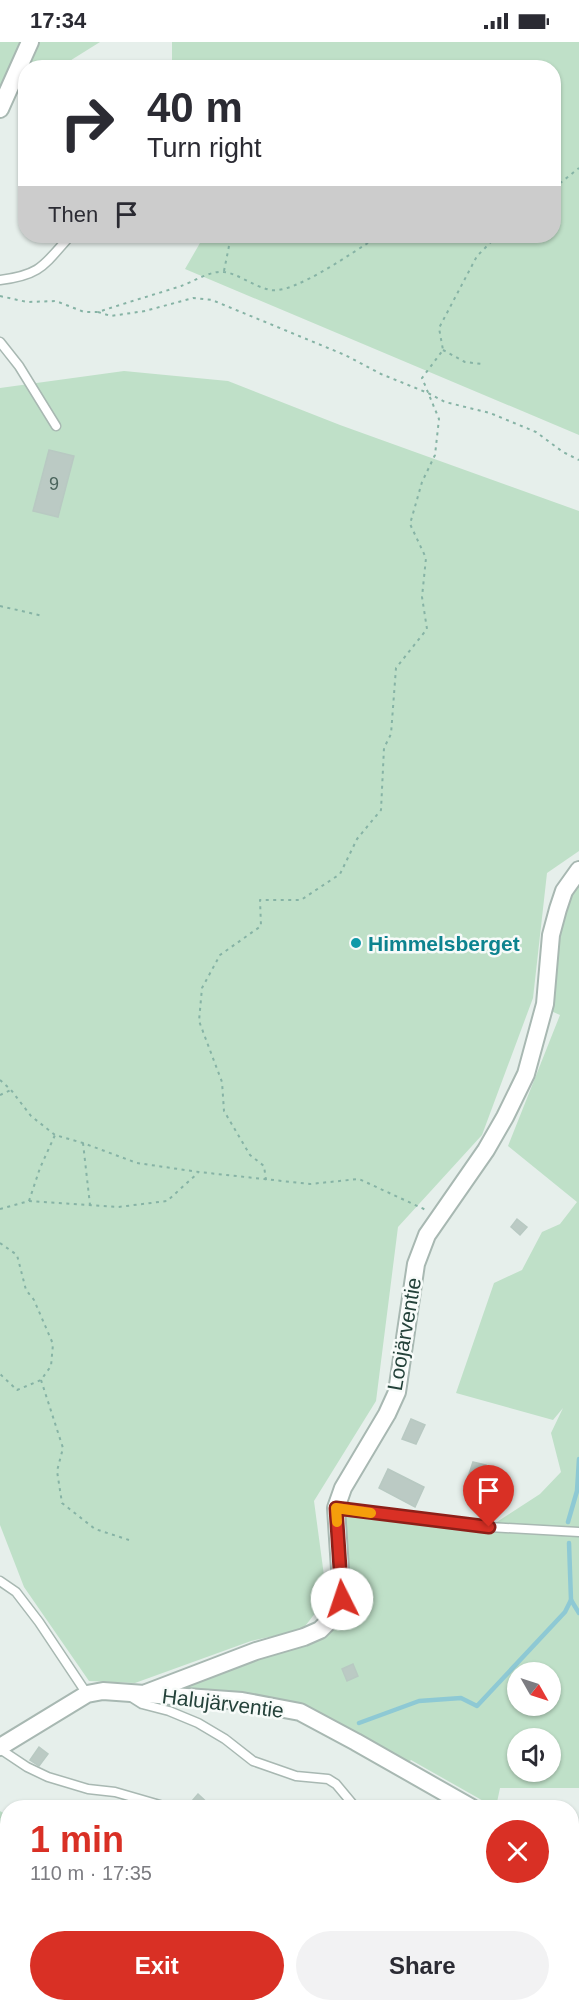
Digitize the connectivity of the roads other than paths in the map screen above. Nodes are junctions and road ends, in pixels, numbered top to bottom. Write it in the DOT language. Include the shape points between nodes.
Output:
graph roads {
  1 [pos="30,42"];
  2 [pos="22,60"];
  3 [pos="18,69"];
  4 [pos="0,109"];
  5 [pos="64,243"];
  6 [pos="0,280"];
  7 [pos="0,342"];
  8 [pos="56,426"];
  9 [pos="579,870"];
  10 [pos="336,1508"];
  11 [pos="579,1532"];
  12 [pos="0,1581"];
  13 [pos="123,1692"];
  14 [pos="146,1693"];
  15 [pos="87,1694"];
  16 [pos="0,1748"];
  17 [pos="144,1800"];
  18 [pos="349,1800"];
  19 [pos="458,1800"];
  1 -- 2 [label="street"];
  3 -- 4 [label="street"];
  5 -- 6 [label="lane" via="40,270 21,278"];
  7 -- 8 [label="lane"];
  9 -- 10 [label="street, Loojärventie" via="564,891 551,935 545,1004 526,1074 486,1150 427,1235 416,1264 397,1392 343,1488"];
  10 -- 11 [label="lane" via="489,1527"];
  10 -- 14 [label="street, Loojärventie" via="342,1599 336,1614 320,1630"];
  12 -- 15 [label="lane" via="16,1592"];
  13 -- 14 [label="street, Halujärventie"];
  13 -- 15 [label="street, Halujärventie"];
  13 -- 18 [label="lane" via="142,1704 198,1723 253,1761 297,1776 328,1779"];
  14 -- 19 [label="street, Halujärventie" via="242,1701 300,1713"];
  15 -- 16 [label="street, Halujärventie"];
  16 -- 17 [label="lane" via="48,1778"];
}
